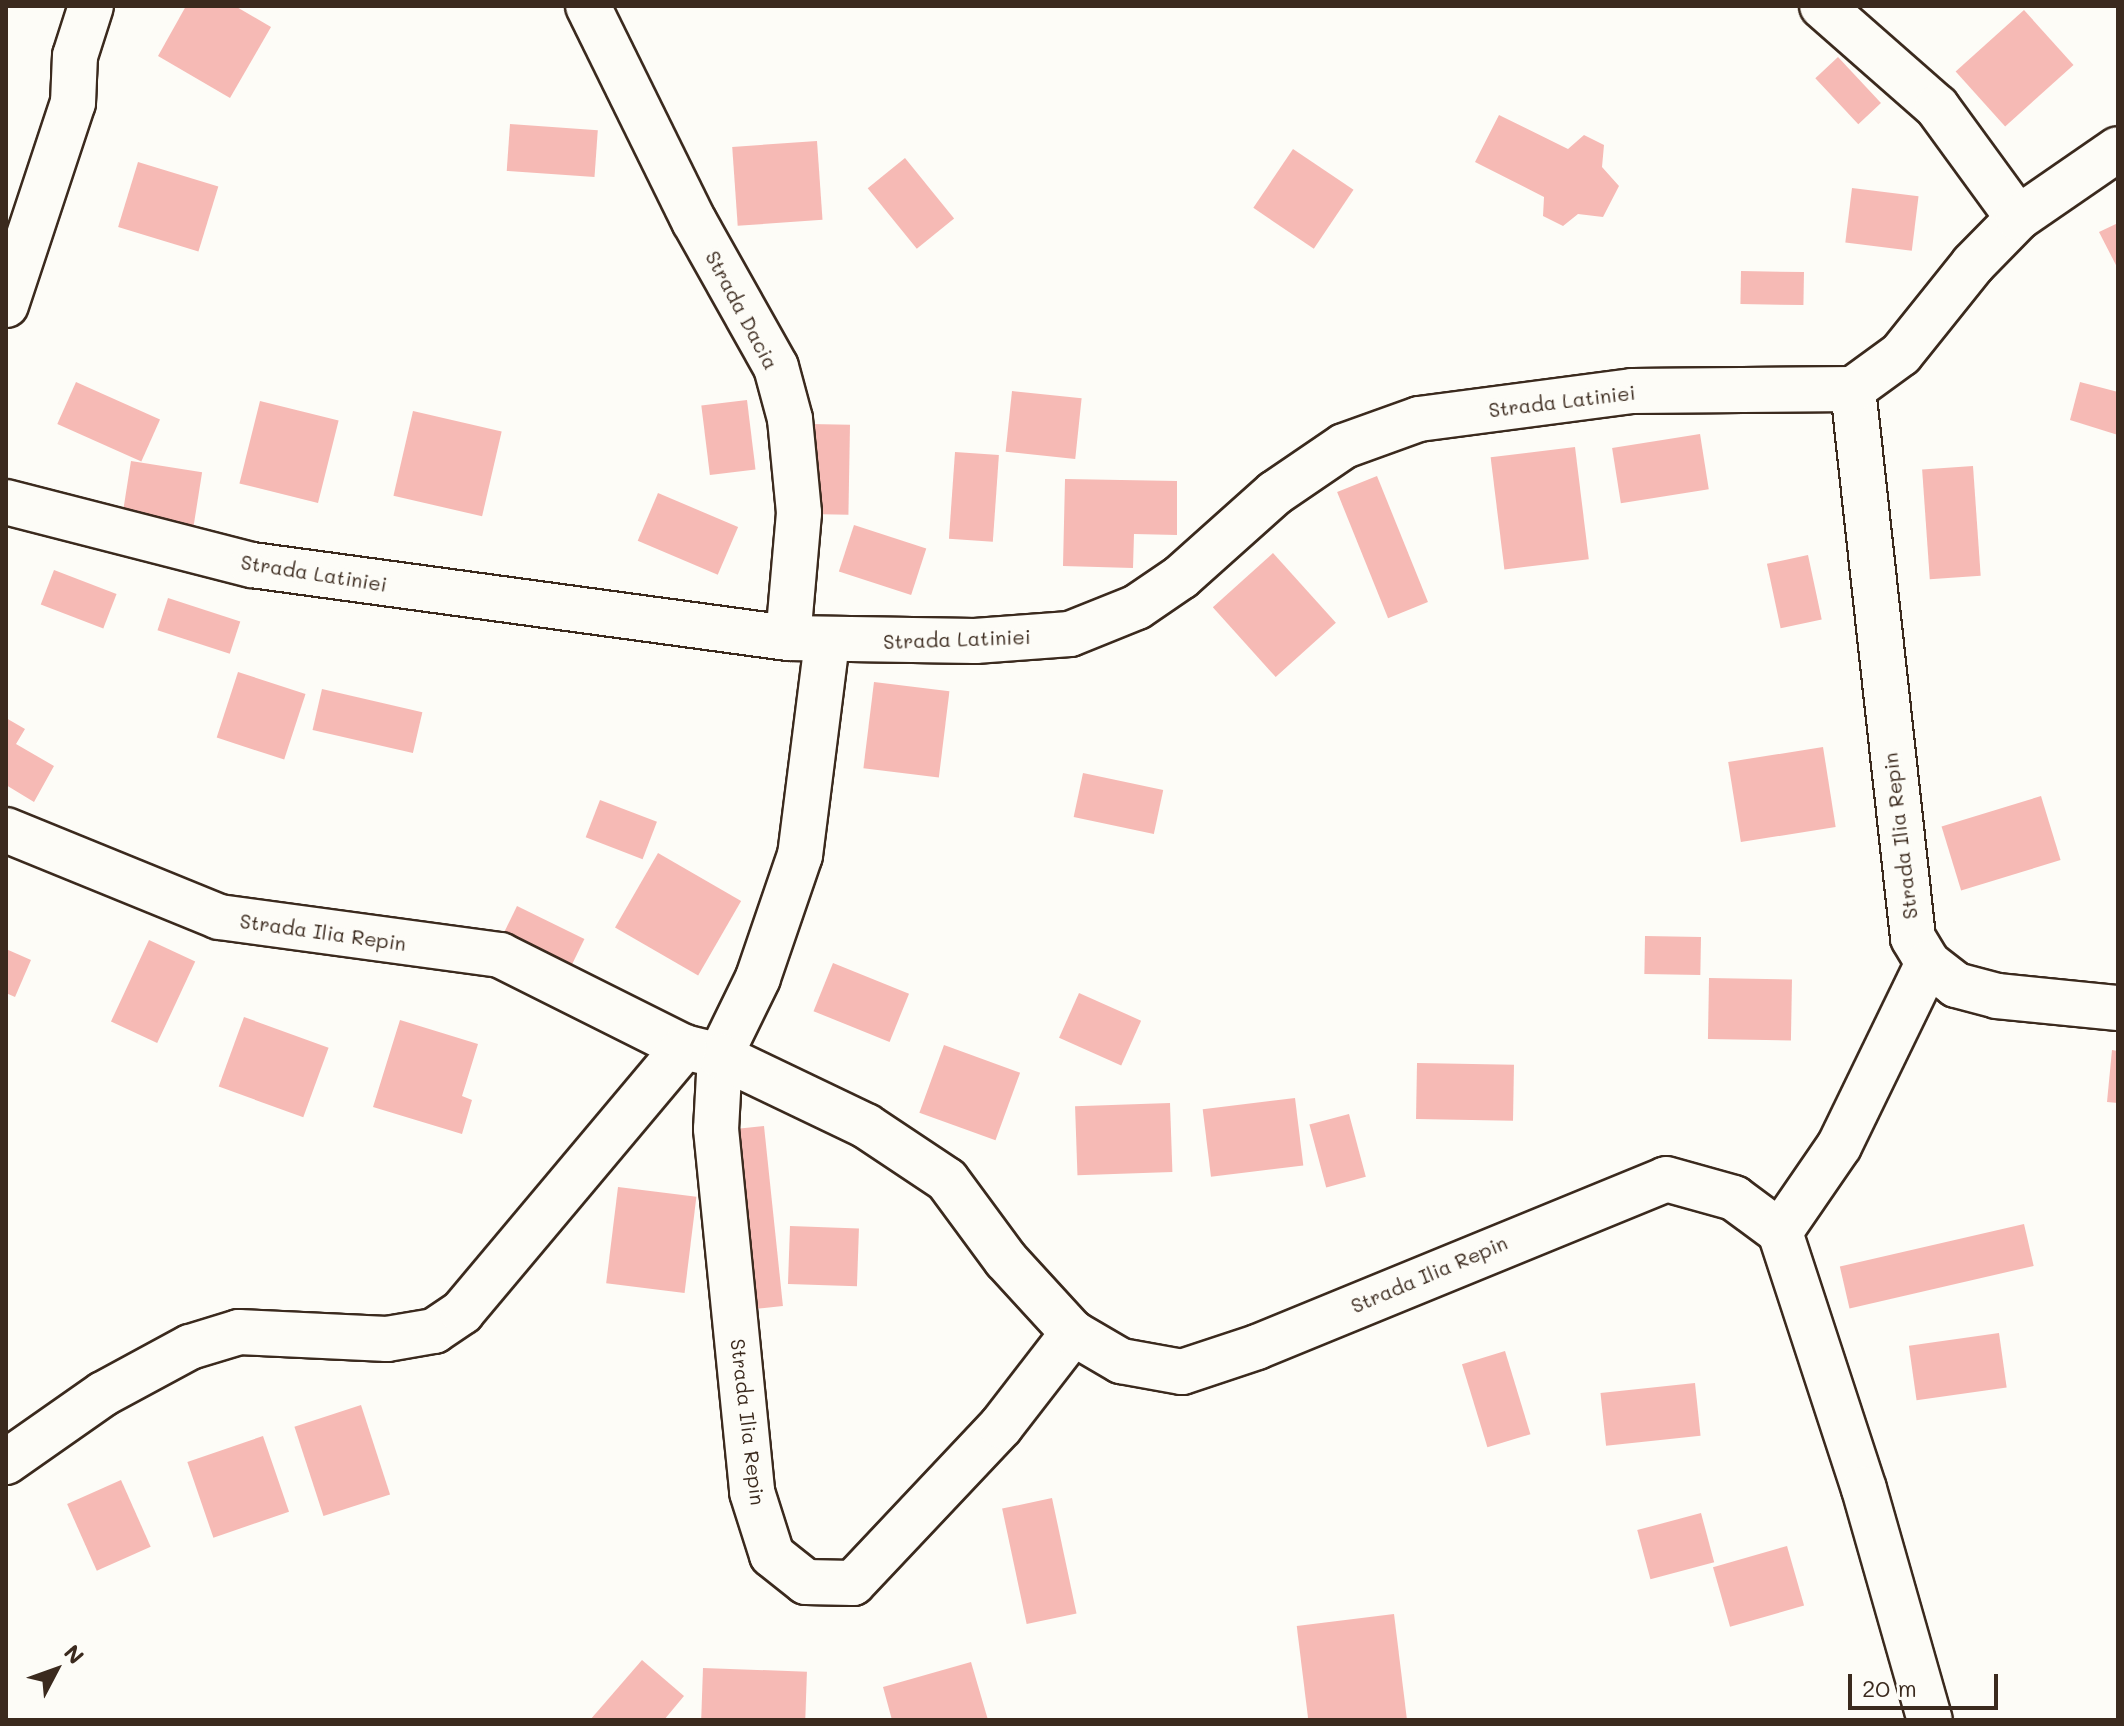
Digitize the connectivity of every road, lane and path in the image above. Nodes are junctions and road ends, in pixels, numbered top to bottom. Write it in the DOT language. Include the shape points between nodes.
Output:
graph roads {
  1 [pos="91,6"];
  2 [pos="588,6"];
  3 [pos="1822,6"];
  4 [pos="2118,149"];
  5 [pos="2018,218"];
  6 [pos="6,305"];
  7 [pos="1853,389"];
  8 [pos="6,502"];
  9 [pos="808,640"];
  10 [pos="6,830"];
  11 [pos="1928,963"];
  12 [pos="2118,1008"];
  13 [pos="702,1052"];
  14 [pos="1780,1232"];
  15 [pos="1073,1333"];
  16 [pos="6,1462"];
  17 [pos="1930,1720"];
  1 -- 6 [label="street" via="75,56 73,103"];
  2 -- 9 [label="street, Strada Dacia" via="694,221 776,367 790,419"];
  3 -- 5 [label="street" via="1937,107"];
  4 -- 5 [label="street"];
  5 -- 7 [label="street" via="1973,264 1901,354"];
  7 -- 9 [label="street, Strada Latiniei" via="1632,391 1419,419 1344,446 1275,493 1148,599 1070,634"];
  7 -- 11 [label="street, Strada Ilia Repin" via="1906,906 1913,938"];
  8 -- 9 [label="street, Strada Latiniei" via="252,565"];
  9 -- 13 [label="street, Strada Ilia Repin" via="800,855 758,978"];
  10 -- 13 [label="street, Strada Ilia Repin" via="219,917 500,955"];
  11 -- 12 [label="street, Strada Ilia Repin" via="1956,985 1997,996"];
  11 -- 14 [label="street" via="1839,1146"];
  13 -- 15 [label="street, Strada Ilia Repin" via="866,1126 947,1180 1006,1260"];
  13 -- 15 [label="street, Strada Ilia Repin" via="716,1129 752,1492 772,1555 806,1582 853,1583 1001,1426"];
  13 -- 16 [label="street, Strada Ilia Repin" via="462,1312 434,1331 387,1339 239,1332 202,1343 103,1394"];
  14 -- 15 [label="street, Strada Ilia Repin" via="1734,1198 1666,1179 1257,1347 1182,1372 1121,1361"];
  14 -- 17 [label="street" via="1864,1489"];
}
